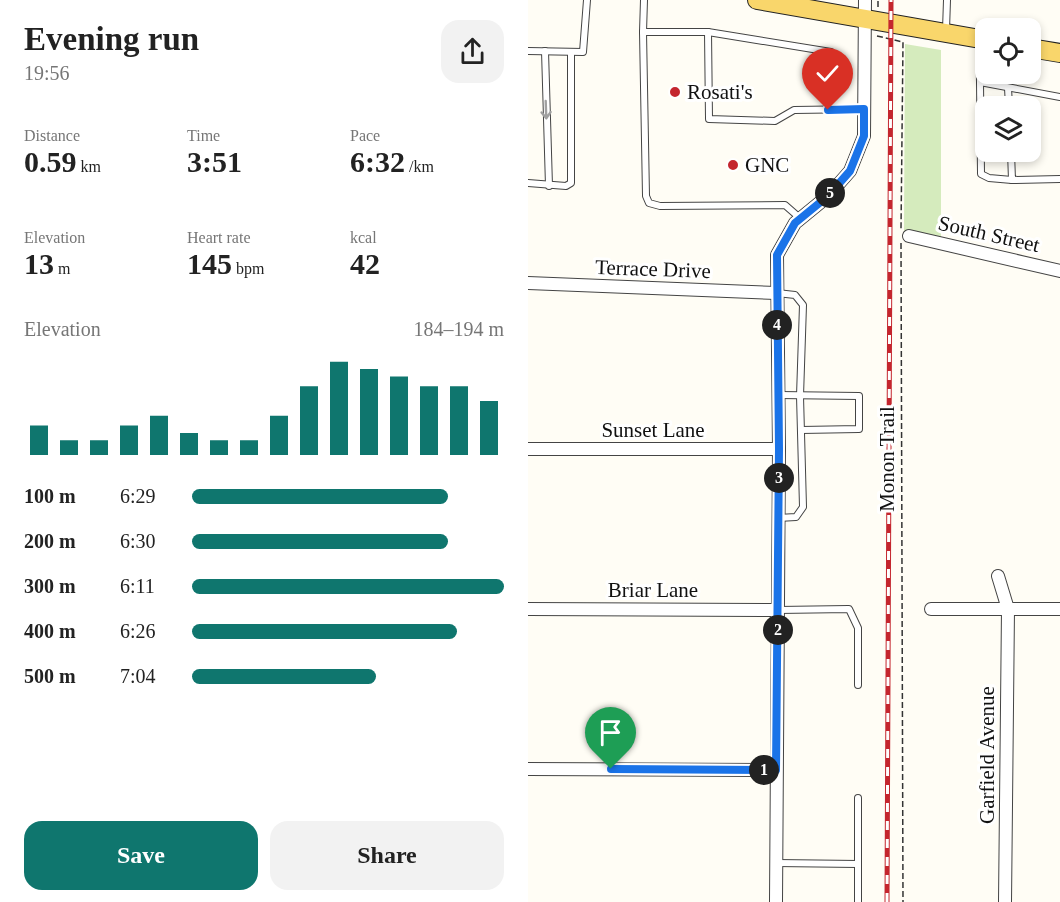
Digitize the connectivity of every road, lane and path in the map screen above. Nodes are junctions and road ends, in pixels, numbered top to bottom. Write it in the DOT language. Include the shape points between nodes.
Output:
graph roads {
  1 [pos="587,0"];
  2 [pos="644,0"];
  3 [pos="758,0"];
  4 [pos="865,0"];
  5 [pos="947,0"];
  6 [pos="799,4"];
  7 [pos="865,20"];
  8 [pos="643,32"];
  9 [pos="708,32"];
  10 [pos="946,33"];
  11 [pos="877,37"];
  12 [pos="975,39"];
  13 [pos="1041,49"];
  14 [pos="530,51"];
  15 [pos="544,51"];
  16 [pos="571,52"];
  17 [pos="1060,52"];
  18 [pos="980,84"];
  19 [pos="989,84"];
  20 [pos="1008,88"];
  21 [pos="1008,96"];
  22 [pos="1060,97"];
  23 [pos="864,109"];
  24 [pos="828,110"];
  25 [pos="1011,162"];
  26 [pos="1060,179"];
  27 [pos="1012,180"];
  28 [pos="528,183"];
  29 [pos="549,186"];
  30 [pos="801,219"];
  31 [pos="909,236"];
  32 [pos="1060,271"];
  33 [pos="528,283"];
  34 [pos="776,293"];
  35 [pos="778,396"];
  36 [pos="800,396"];
  37 [pos="801,430"];
  38 [pos="528,449"];
  39 [pos="779,449"];
  40 [pos="778,518"];
  41 [pos="998,576"];
  42 [pos="528,609"];
  43 [pos="931,609"];
  44 [pos="1008,609"];
  45 [pos="1060,609"];
  46 [pos="778,610"];
  47 [pos="858,685"];
  48 [pos="528,769"];
  49 [pos="776,770"];
  50 [pos="858,798"];
  51 [pos="776,863"];
  52 [pos="858,864"];
  53 [pos="776,902"];
  54 [pos="858,902"];
  55 [pos="903,902"];
  56 [pos="1005,902"];
  1 -- 16 [label="lane" via="583,52"];
  2 -- 8 [label="lane"];
  3 -- 6 [label="main road"];
  4 -- 7 [label="street"];
  5 -- 10 [label="lane"];
  6 -- 7 [label="main road"];
  7 -- 10 [label="main road"];
  7 -- 23 [label="street"];
  8 -- 9 [label="lane"];
  8 -- 30 [label="lane" via="649,203 785,205"];
  9 -- 24 [label="lane" via="831,52"];
  9 -- 24 [label="lane" via="709,119 775,121 794,110"];
  10 -- 12 [label="main road"];
  11 -- 55 [label="path, Monon Trail" via="903,42"];
  13 -- 17 [label="main road"];
  14 -- 15 [label="lane"];
  15 -- 16 [label="lane"];
  15 -- 29 [label="lane, one-way"];
  16 -- 29 [label="lane" via="571,183"];
  18 -- 27 [label="lane" via="981,174"];
  19 -- 20 [label="lane"];
  20 -- 21 [label="lane"];
  20 -- 22 [label="lane"];
  23 -- 24 [label="lane"];
  23 -- 30 [label="street" via="864,136 850,171"];
  25 -- 27 [label="lane"];
  26 -- 27 [label="lane"];
  28 -- 29 [label="lane"];
  30 -- 34 [label="street" via="777,255"];
  31 -- 32 [label="street, South Street"];
  33 -- 34 [label="street, Terrace Drive"];
  34 -- 35 [label="street"];
  34 -- 36 [label="lane" via="795,295 803,305"];
  35 -- 36 [label="lane"];
  35 -- 39 [label="street"];
  36 -- 37 [label="lane"];
  36 -- 37 [label="lane" via="859,396 859,429"];
  37 -- 40 [label="lane" via="803,507 796,517"];
  38 -- 39 [label="street, Sunset Lane"];
  39 -- 40 [label="street"];
  40 -- 46 [label="street"];
  41 -- 44 [label="street, Garfield Avenue"];
  42 -- 46 [label="street, Briar Lane"];
  43 -- 44 [label="street"];
  44 -- 45 [label="street"];
  44 -- 56 [label="street, Garfield Avenue"];
  46 -- 47 [label="lane" via="849,609 858,628"];
  46 -- 49 [label="street"];
  48 -- 49 [label="street"];
  49 -- 51 [label="street"];
  50 -- 52 [label="lane"];
  51 -- 52 [label="lane"];
  51 -- 53 [label="street"];
  52 -- 54 [label="lane"];
}
